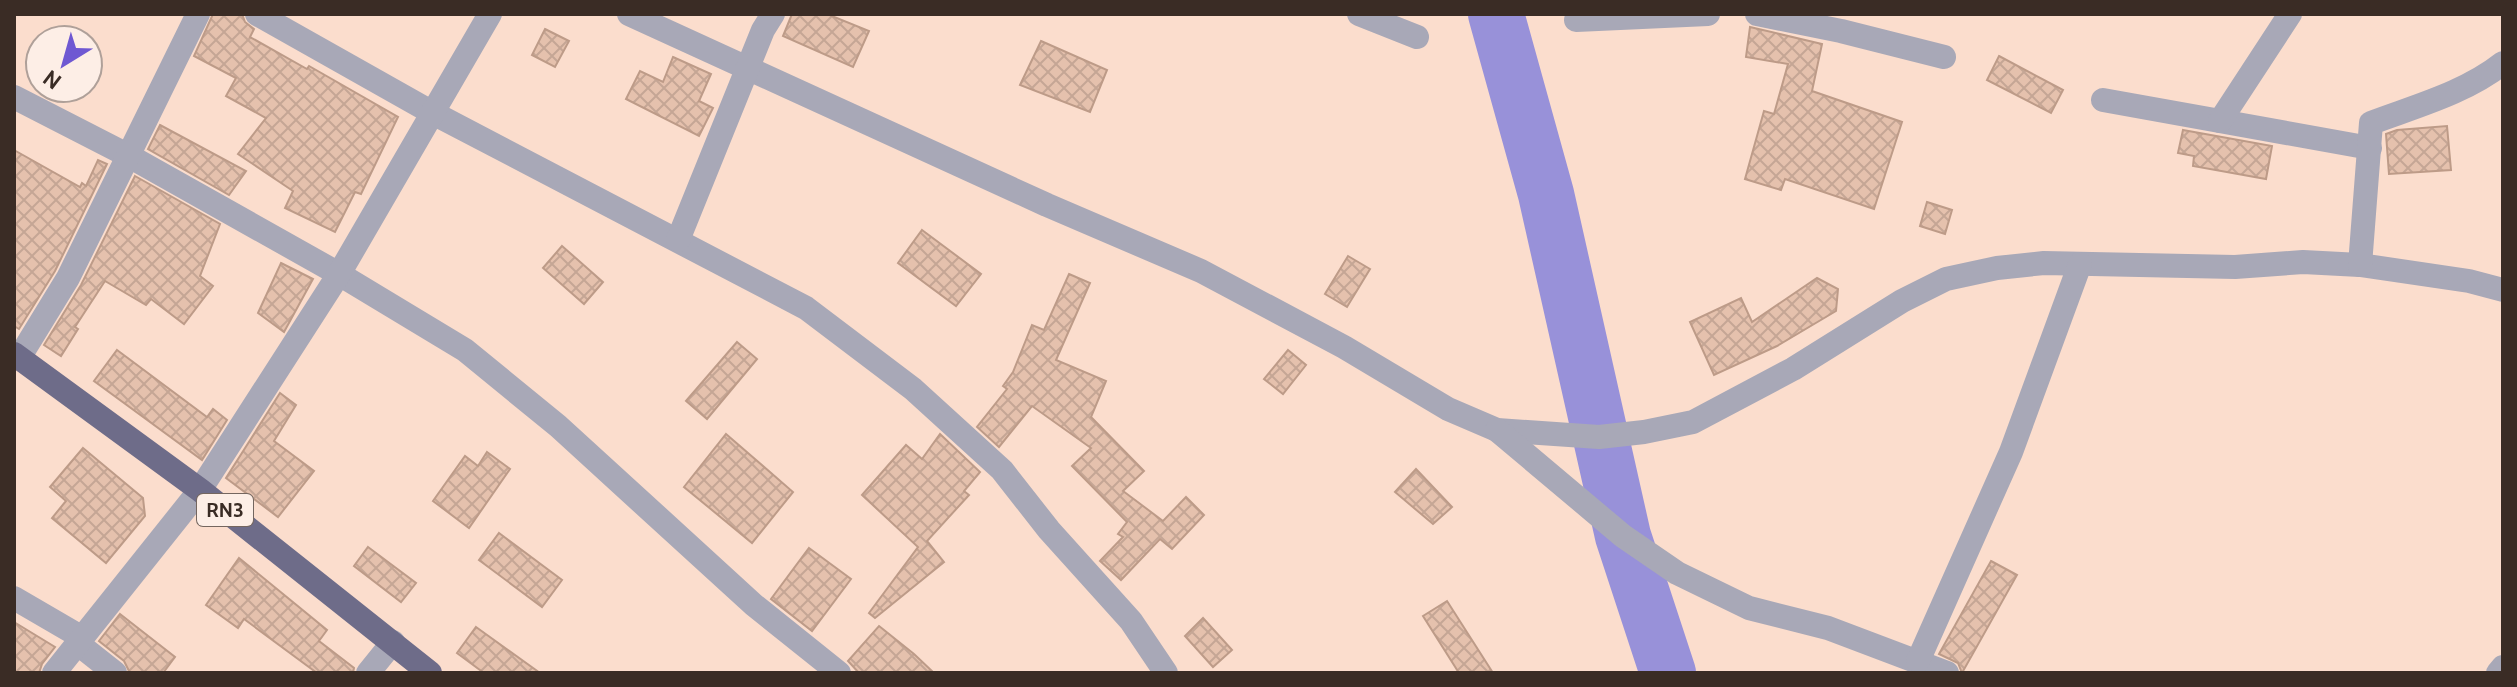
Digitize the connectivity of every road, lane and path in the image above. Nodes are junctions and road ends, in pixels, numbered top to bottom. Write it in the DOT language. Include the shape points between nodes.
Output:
graph roads {
  1 [pos="198,14"];
  2 [pos="257,14"];
  3 [pos="490,14"];
  4 [pos="629,14"];
  5 [pos="773,14"];
  6 [pos="1359,14"];
  7 [pos="1708,14"];
  8 [pos="1757,14"];
  9 [pos="2290,14"];
  10 [pos="1576,20"];
  11 [pos="1417,37"];
  12 [pos="1944,57"];
  13 [pos="2503,63"];
  14 [pos="748,69"];
  15 [pos="14,97"];
  16 [pos="2103,100"];
  17 [pos="431,112"];
  18 [pos="2220,121"];
  19 [pos="2370,148"];
  20 [pos="129,156"];
  21 [pos="678,240"];
  22 [pos="2080,264"];
  23 [pos="2360,265"];
  24 [pos="339,274"];
  25 [pos="2503,290"];
  26 [pos="16,356"];
  27 [pos="1497,430"];
  28 [pos="200,490"];
  29 [pos="14,598"];
  30 [pos="79,640"];
  31 [pos="393,642"];
  32 [pos="1918,661"];
  33 [pos="2503,667"];
  34 [pos="54,673"];
  35 [pos="115,673"];
  36 [pos="368,673"];
  37 [pos="430,673"];
  38 [pos="839,673"];
  39 [pos="1166,673"];
  40 [pos="1947,673"];
  41 [pos="2498,673"];
  1 -- 20 [label="street"];
  2 -- 17 [label="street"];
  3 -- 17 [label="street"];
  4 -- 14 [label="street"];
  5 -- 14 [label="street"];
  6 -- 11 [label="street"];
  7 -- 10 [label="street"];
  8 -- 12 [label="street"];
  9 -- 18 [label="street"];
  13 -- 19 [label="street" via="2444,96 2371,123"];
  14 -- 21 [label="street"];
  14 -- 27 [label="street" via="1201,271 1448,409"];
  15 -- 20 [label="street"];
  16 -- 18 [label="street"];
  17 -- 21 [label="street"];
  17 -- 24 [label="street"];
  18 -- 19 [label="street"];
  19 -- 23 [label="street"];
  20 -- 24 [label="street"];
  20 -- 26 [label="street" via="68,278"];
  21 -- 39 [label="street" via="806,308 913,389 1002,470 1131,621"];
  22 -- 23 [label="street"];
  22 -- 27 [label="street" via="1997,268 1946,279 1693,422 1599,437"];
  22 -- 32 [label="street" via="2011,452"];
  23 -- 25 [label="street"];
  24 -- 28 [label="street"];
  24 -- 38 [label="street" via="465,350 558,426 754,605"];
  26 -- 28 [label="highway, RN3"];
  27 -- 32 [label="street" via="1623,536 1677,573 1749,608 1828,628"];
  28 -- 30 [label="street"];
  28 -- 31 [label="highway, RN3"];
  29 -- 30 [label="street"];
  30 -- 34 [label="street"];
  30 -- 35 [label="street"];
  31 -- 36 [label="street"];
  31 -- 37 [label="highway, RN3"];
  32 -- 40 [label="street"];
  33 -- 41 [label="street"];
}
